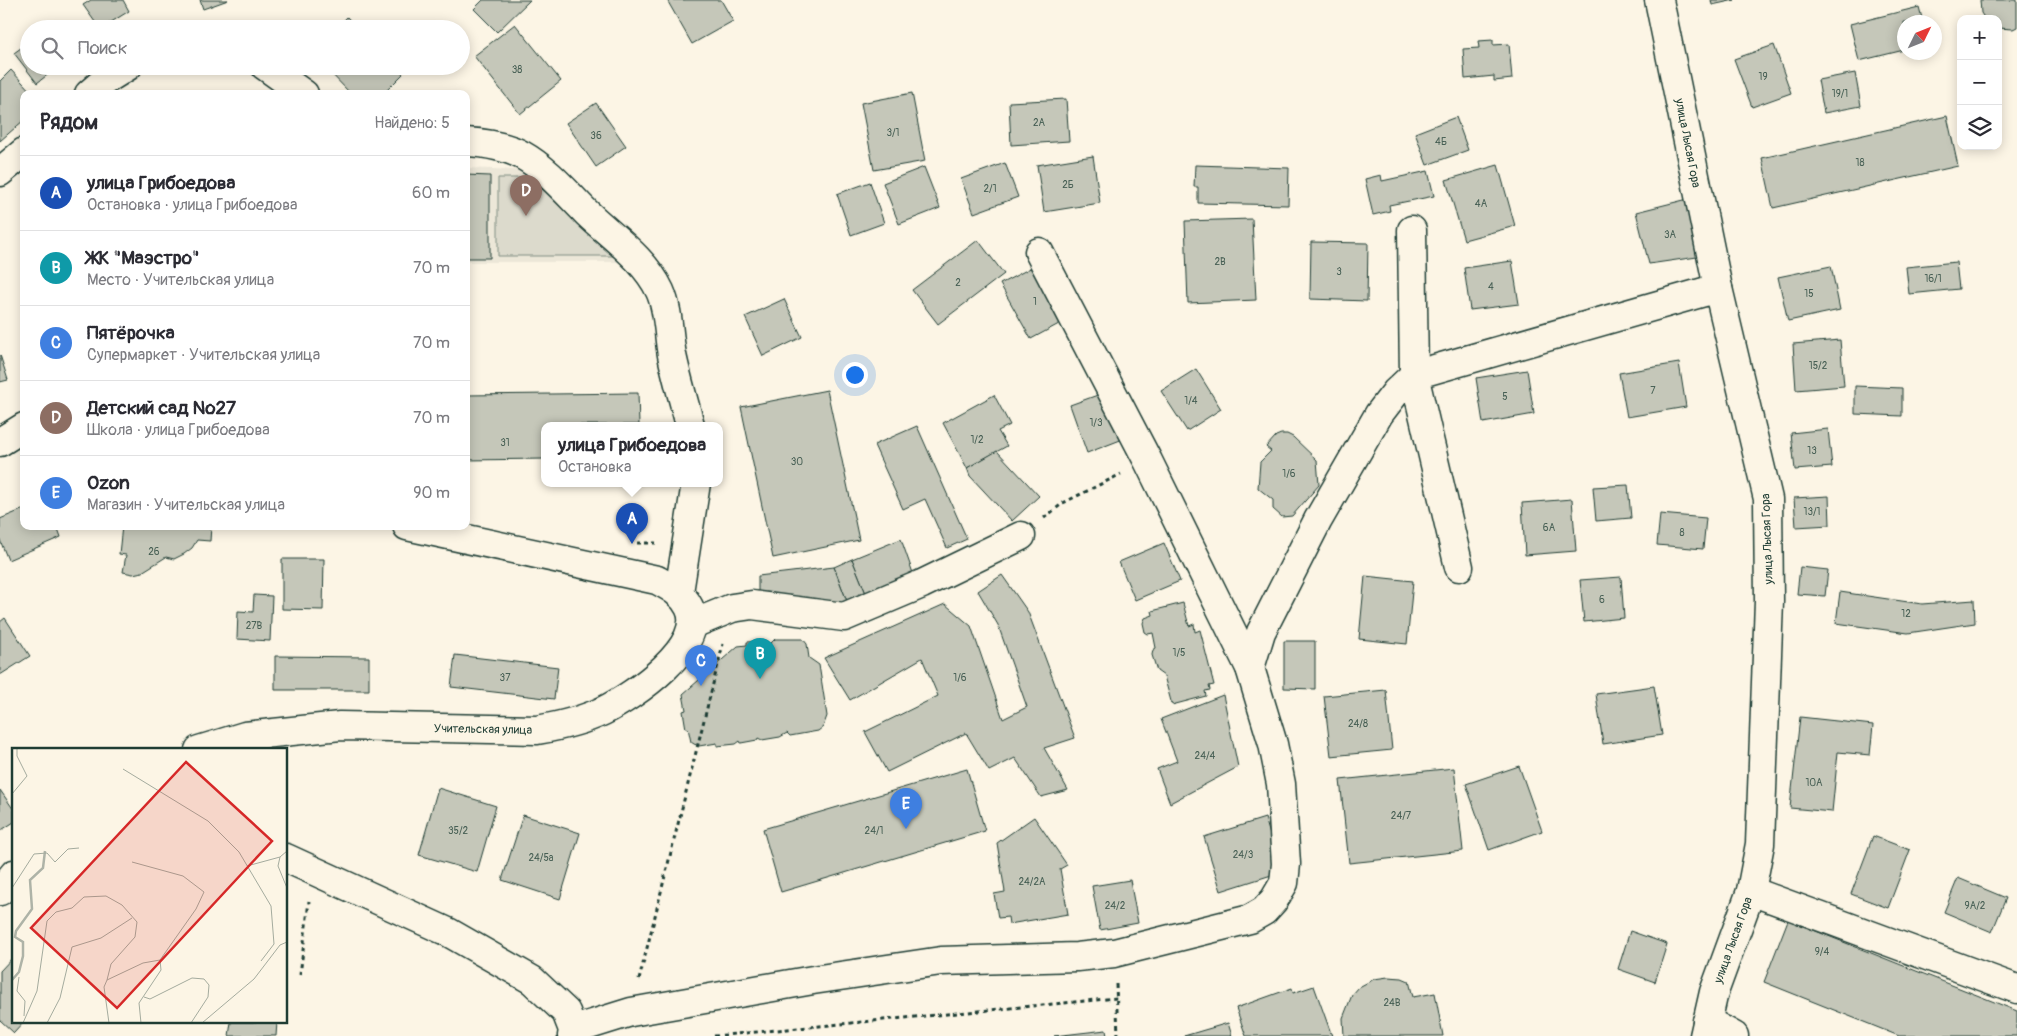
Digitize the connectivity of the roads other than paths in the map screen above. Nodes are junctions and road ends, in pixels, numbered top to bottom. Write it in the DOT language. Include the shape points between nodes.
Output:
graph roads {
  1 [pos="1660,0"];
  2 [pos="114,75"];
  3 [pos="278,75"];
  4 [pos="94,90"];
  5 [pos="298,90"];
  6 [pos="470,142"];
  7 [pos="20,155"];
  8 [pos="0,172"];
  9 [pos="1412,230"];
  10 [pos="1039,252"];
  11 [pos="1718,288"];
  12 [pos="1414,375"];
  13 [pos="689,422"];
  14 [pos="20,430"];
  15 [pos="0,442"];
  16 [pos="695,487"];
  17 [pos="425,530"];
  18 [pos="1021,536"];
  19 [pos="1459,567"];
  20 [pos="679,592"];
  21 [pos="693,624"];
  22 [pos="1250,668"];
  23 [pos="206,748"];
  24 [pos="288,859"];
  25 [pos="12,877"];
  26 [pos="1751,891"];
  27 [pos="0,892"];
  28 [pos="2017,989"];
  29 [pos="1705,1028"];
  30 [pos="573,1033"];
  31 [pos="1734,1036"];
  1 -- 11 [label="street, улица Лысая Гора"];
  2 -- 4 [label="street"];
  3 -- 5 [label="street"];
  6 -- 13 [label="street" via="506,149 534,164 650,274 665,308 676,374"];
  7 -- 8 [label="street"];
  9 -- 12 [label="street"];
  10 -- 22 [label="street" via="1148,461"];
  11 -- 12 [label="street"];
  11 -- 26 [label="street, улица Лысая Гора" via="1768,499 1769,602 1760,844"];
  12 -- 19 [label="street"];
  12 -- 22 [label="street" via="1379,414 1318,520 1261,632"];
  14 -- 15 [label="street"];
  16 -- 20 [label="street"];
  17 -- 20 [label="street" via="657,580"];
  18 -- 21 [label="street" via="844,617 752,605 732,608"];
  20 -- 21 [label="street" via="690,608"];
  21 -- 23 [label="street, Учительская улица" via="682,648 665,669 640,689 604,710 568,724 537,730 340,726 245,736"];
  22 -- 30 [label="street" via="1273,744 1280,784 1286,864 1284,883 1274,900 1250,919 1114,953 941,961 813,980 631,1012"];
  24 -- 30 [label="street" via="448,932 532,980 566,1012"];
  25 -- 27 [label="street"];
  26 -- 28 [label="street"];
  26 -- 29 [label="street, улица Лысая Гора" via="1714,992"];
  29 -- 31 [label="street, улица Лысая Гора"];
}
